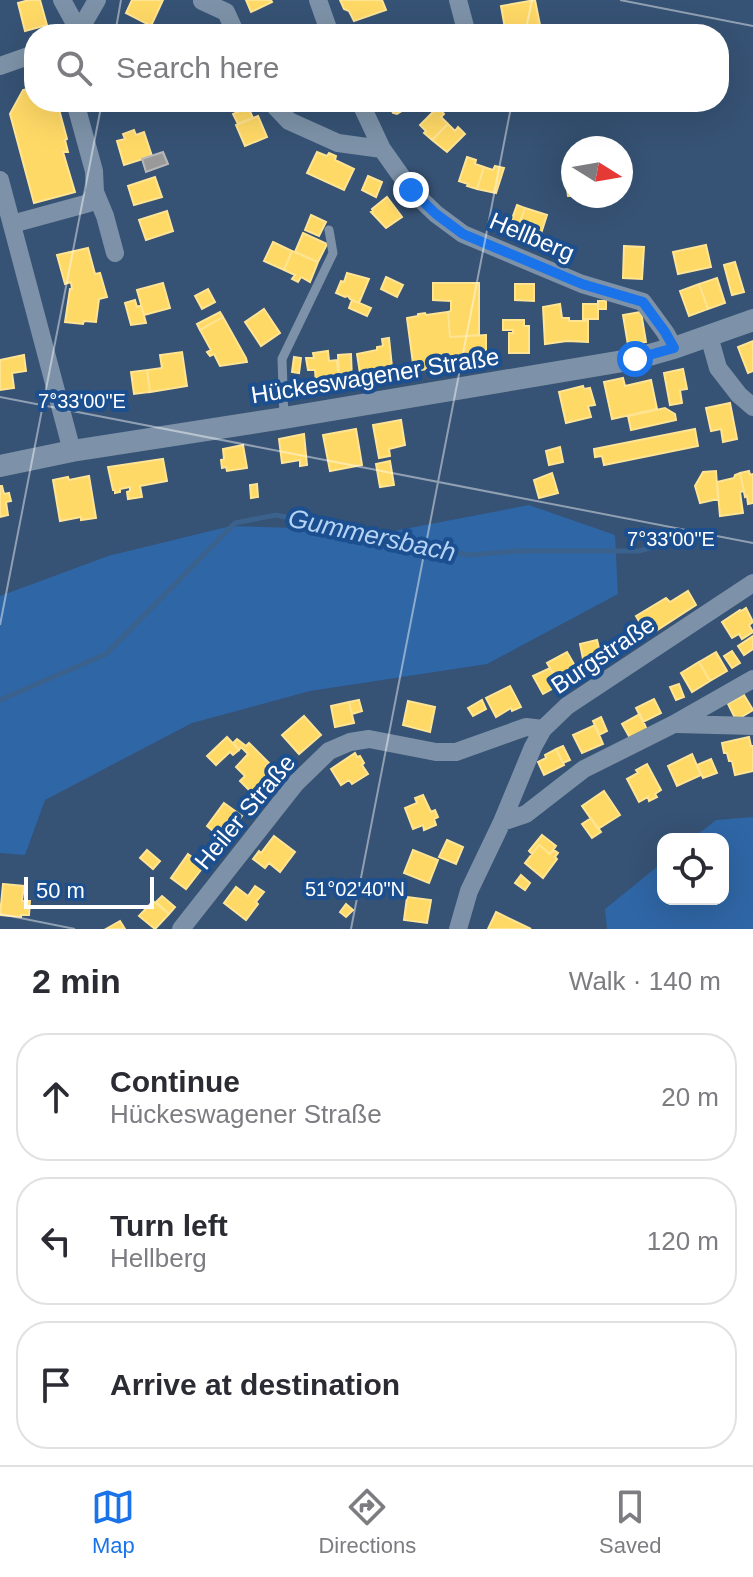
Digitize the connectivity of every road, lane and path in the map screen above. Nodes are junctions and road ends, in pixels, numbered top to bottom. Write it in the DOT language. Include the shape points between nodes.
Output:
graph roads {
  1 [pos="62,0"];
  2 [pos="97,0"];
  3 [pos="318,0"];
  4 [pos="458,0"];
  5 [pos="202,1"];
  6 [pos="73,24"];
  7 [pos="82,24"];
  8 [pos="231,24"];
  9 [pos="326,24"];
  10 [pos="464,24"];
  11 [pos="24,58"];
  12 [pos="0,66"];
  13 [pos="78,112"];
  14 [pos="280,112"];
  15 [pos="365,112"];
  16 [pos="382,149"];
  17 [pos="0,180"];
  18 [pos="95,192"];
  19 [pos="12,224"];
  20 [pos="329,230"];
  21 [pos="115,253"];
  22 [pos="753,320"];
  23 [pos="709,336"];
  24 [pos="674,348"];
  25 [pos="753,407"];
  26 [pos="284,418"];
  27 [pos="72,451"];
  28 [pos="0,466"];
  29 [pos="753,583"];
  30 [pos="753,679"];
  31 [pos="674,724"];
  32 [pos="753,726"];
  33 [pos="543,729"];
  34 [pos="502,822"];
  35 [pos="181,929"];
  36 [pos="458,929"];
  1 -- 6 [label="street"];
  2 -- 7 [label="street"];
  3 -- 9 [label="street"];
  4 -- 10 [label="street"];
  5 -- 8 [label="street" via="226,12"];
  11 -- 12 [label="street"];
  13 -- 18 [label="street"];
  14 -- 16 [label="street" via="338,143"];
  15 -- 16 [label="street, Hellberg"];
  16 -- 24 [label="street, Hellberg" via="411,190 463,234 582,284 643,302"];
  17 -- 19 [label="street"];
  18 -- 19 [label="street" via="89,203"];
  18 -- 21 [label="street"];
  19 -- 27 [label="street"];
  20 -- 26 [label="lane" via="333,253 282,359"];
  22 -- 23 [label="street, Hückeswagener Straße"];
  23 -- 24 [label="street, Hückeswagener Straße"];
  23 -- 25 [label="street" via="718,368"];
  24 -- 26 [label="street, Hückeswagener Straße"];
  26 -- 27 [label="street, Hückeswagener Straße"];
  27 -- 28 [label="street, Hückeswagener Straße"];
  29 -- 33 [label="street, Burgstraße" via="567,706"];
  30 -- 31 [label="street"];
  31 -- 32 [label="street"];
  31 -- 34 [label="street" via="584,769 526,814"];
  33 -- 34 [label="street, Burgstraße"];
  33 -- 35 [label="street, Heiler Straße" via="526,727 456,752 369,739 329,751 296,783"];
  34 -- 36 [label="street, Burgstraße" via="469,891"];
}
